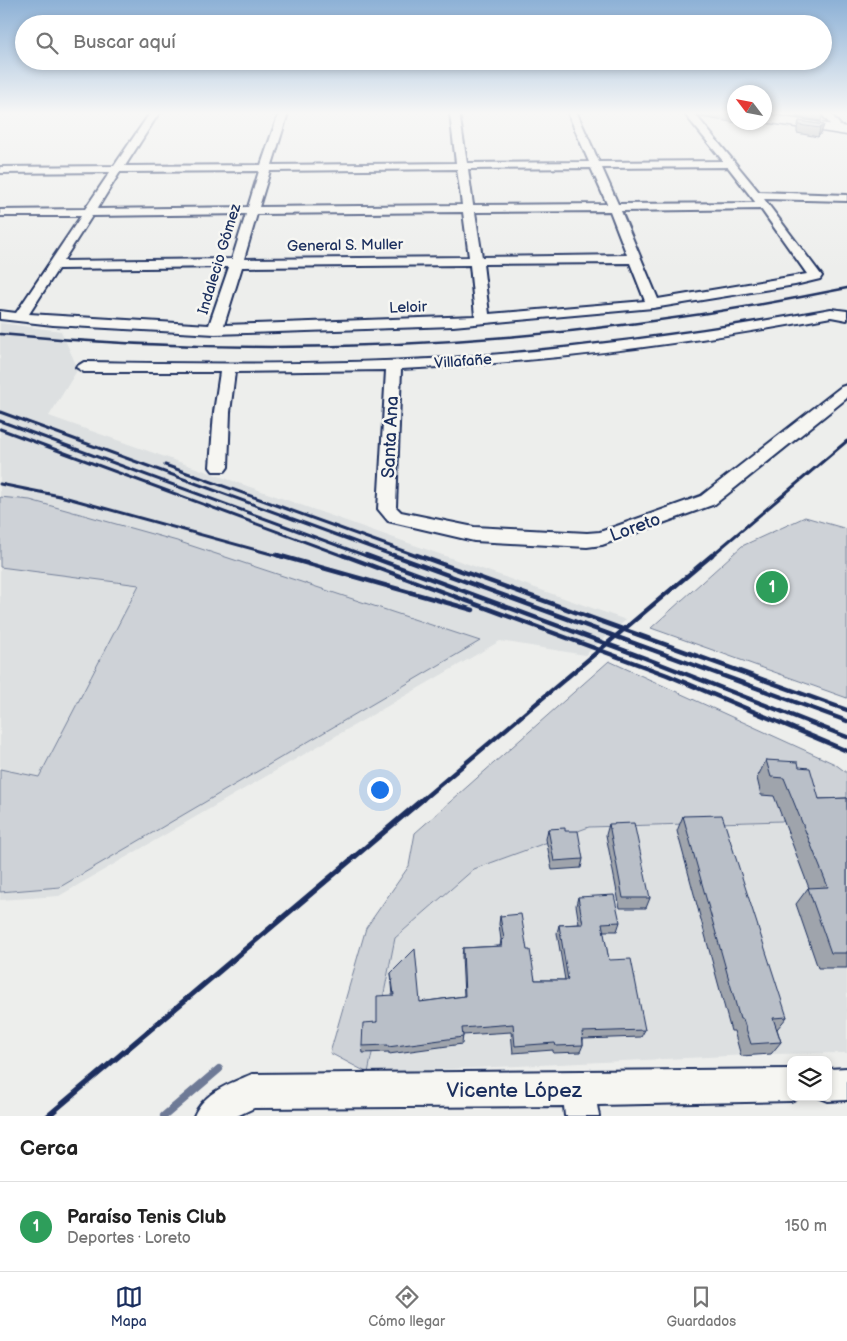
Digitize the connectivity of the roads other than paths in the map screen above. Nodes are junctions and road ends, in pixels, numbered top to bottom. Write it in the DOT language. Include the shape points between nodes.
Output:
graph roads {
  1 [pos="120,165"];
  2 [pos="583,165"];
  3 [pos="594,165"];
  4 [pos="731,165"];
  5 [pos="462,166"];
  6 [pos="265,167"];
  7 [pos="117,169"];
  8 [pos="0,170"];
  9 [pos="756,195"];
  10 [pos="847,198"];
  11 [pos="614,206"];
  12 [pos="764,206"];
  13 [pos="469,208"];
  14 [pos="251,211"];
  15 [pos="88,212"];
  16 [pos="0,213"];
  17 [pos="635,259"];
  18 [pos="476,260"];
  19 [pos="238,263"];
  20 [pos="55,265"];
  21 [pos="653,304"];
  22 [pos="842,314"];
  23 [pos="0,315"];
  24 [pos="20,317"];
  25 [pos="482,320"];
  26 [pos="214,330"];
  27 [pos="394,365"];
  28 [pos="84,367"];
  29 [pos="228,368"];
  30 [pos="847,390"];
  31 [pos="219,467"];
  32 [pos="388,509"];
  33 [pos="847,1084"];
  34 [pos="787,1085"];
  35 [pos="832,1085"];
  36 [pos="580,1103"];
  37 [pos="211,1116"];
  1 -- 7 [label="street"];
  2 -- 5 [label="street"];
  3 -- 11 [label="street"];
  4 -- 9 [label="street"];
  5 -- 6 [label="street"];
  5 -- 13 [label="street"];
  6 -- 7 [label="street"];
  6 -- 14 [label="street, Indalecio Gómez"];
  7 -- 8 [label="street"];
  7 -- 15 [label="street"];
  9 -- 10 [label="street"];
  9 -- 12 [label="street"];
  11 -- 12 [label="street"];
  11 -- 13 [label="street"];
  11 -- 17 [label="street"];
  12 -- 21 [label="street, Leloir" via="815,276"];
  13 -- 14 [label="street"];
  13 -- 18 [label="street"];
  14 -- 15 [label="street"];
  14 -- 19 [label="street, Indalecio Gómez"];
  15 -- 16 [label="street"];
  15 -- 20 [label="street"];
  17 -- 18 [label="street, General S. Muller"];
  17 -- 21 [label="street"];
  18 -- 19 [label="street, General S. Muller"];
  18 -- 25 [label="street"];
  19 -- 20 [label="street, General S. Muller"];
  19 -- 26 [label="street, Indalecio Gómez"];
  20 -- 24 [label="street"];
  21 -- 25 [label="street, Leloir"];
  22 -- 27 [label="street, Villafañe" via="604,348"];
  23 -- 24 [label="street, Leloir"];
  24 -- 26 [label="street, Leloir"];
  25 -- 26 [label="street, Leloir"];
  27 -- 29 [label="street, Villafañe"];
  27 -- 32 [label="street, Santa Ana"];
  28 -- 29 [label="street, Villafañe"];
  29 -- 31 [label="street"];
  30 -- 32 [label="street, Loreto" via="717,494 602,538 576,540 474,534 407,520 394,516"];
  33 -- 35 [label="street"];
  34 -- 36 [label="street, Vicente López"];
  36 -- 37 [label="street, Vicente López" via="252,1091 222,1106"];
}
